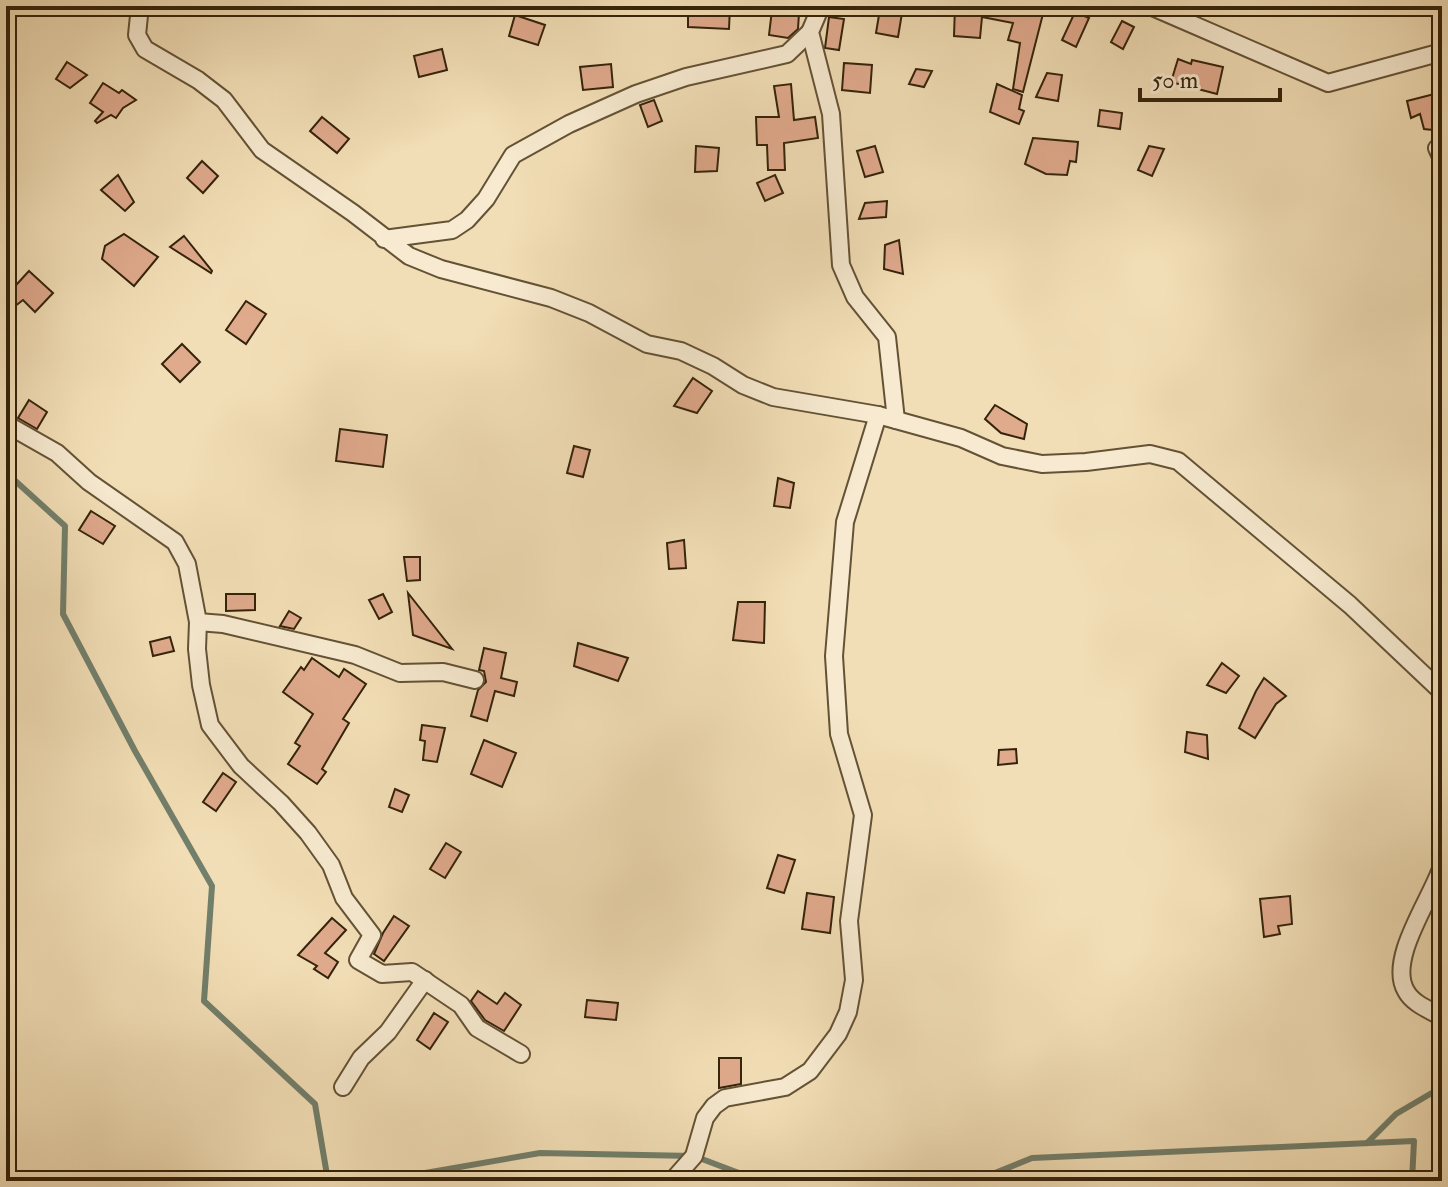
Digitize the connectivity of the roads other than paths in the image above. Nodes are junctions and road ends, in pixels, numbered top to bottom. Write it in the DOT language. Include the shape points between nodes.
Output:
graph roads {
  1 [pos="140,6"];
  2 [pos="821,6"];
  3 [pos="1150,6"];
  4 [pos="810,32"];
  5 [pos="1442,52"];
  6 [pos="384,239"];
  7 [pos="878,415"];
  8 [pos="896,420"];
  9 [pos="6,424"];
  10 [pos="198,622"];
  11 [pos="475,680"];
  12 [pos="1442,692"];
  13 [pos="1442,866"];
  14 [pos="425,980"];
  15 [pos="1442,1017"];
  16 [pos="521,1054"];
  17 [pos="343,1087"];
  18 [pos="672,1181"];
  1 -- 6 [label="street" via="137,35 145,49 224,100 262,150"];
  2 -- 4 [label="street"];
  3 -- 5 [label="street" via="1328,83"];
  4 -- 6 [label="street" via="787,54 686,77 569,124 513,155 486,199 452,230"];
  4 -- 8 [label="street" via="831,114 841,265 855,297 887,337"];
  6 -- 7 [label="street" via="441,269 589,313 647,344 681,351 773,397"];
  7 -- 8 [label="street"];
  7 -- 18 [label="street" via="845,522 834,656 839,734 863,815 849,921 854,980 848,1012 810,1071 785,1087 725,1098 714,1106 694,1156"];
  8 -- 12 [label="street" via="1042,464 1150,454 1178,461 1350,605"];
  9 -- 10 [label="street" via="57,453 175,542 187,564"];
  10 -- 11 [label="street" via="355,655 400,673 443,672"];
  10 -- 14 [label="street" via="201,685 210,725 331,865 344,898 372,935 358,960 382,974 412,972"];
  13 -- 15 [label="street" via="1402,962 1405,991"];
  14 -- 16 [label="street" via="461,1005 477,1028"];
  14 -- 17 [label="street"];
}
